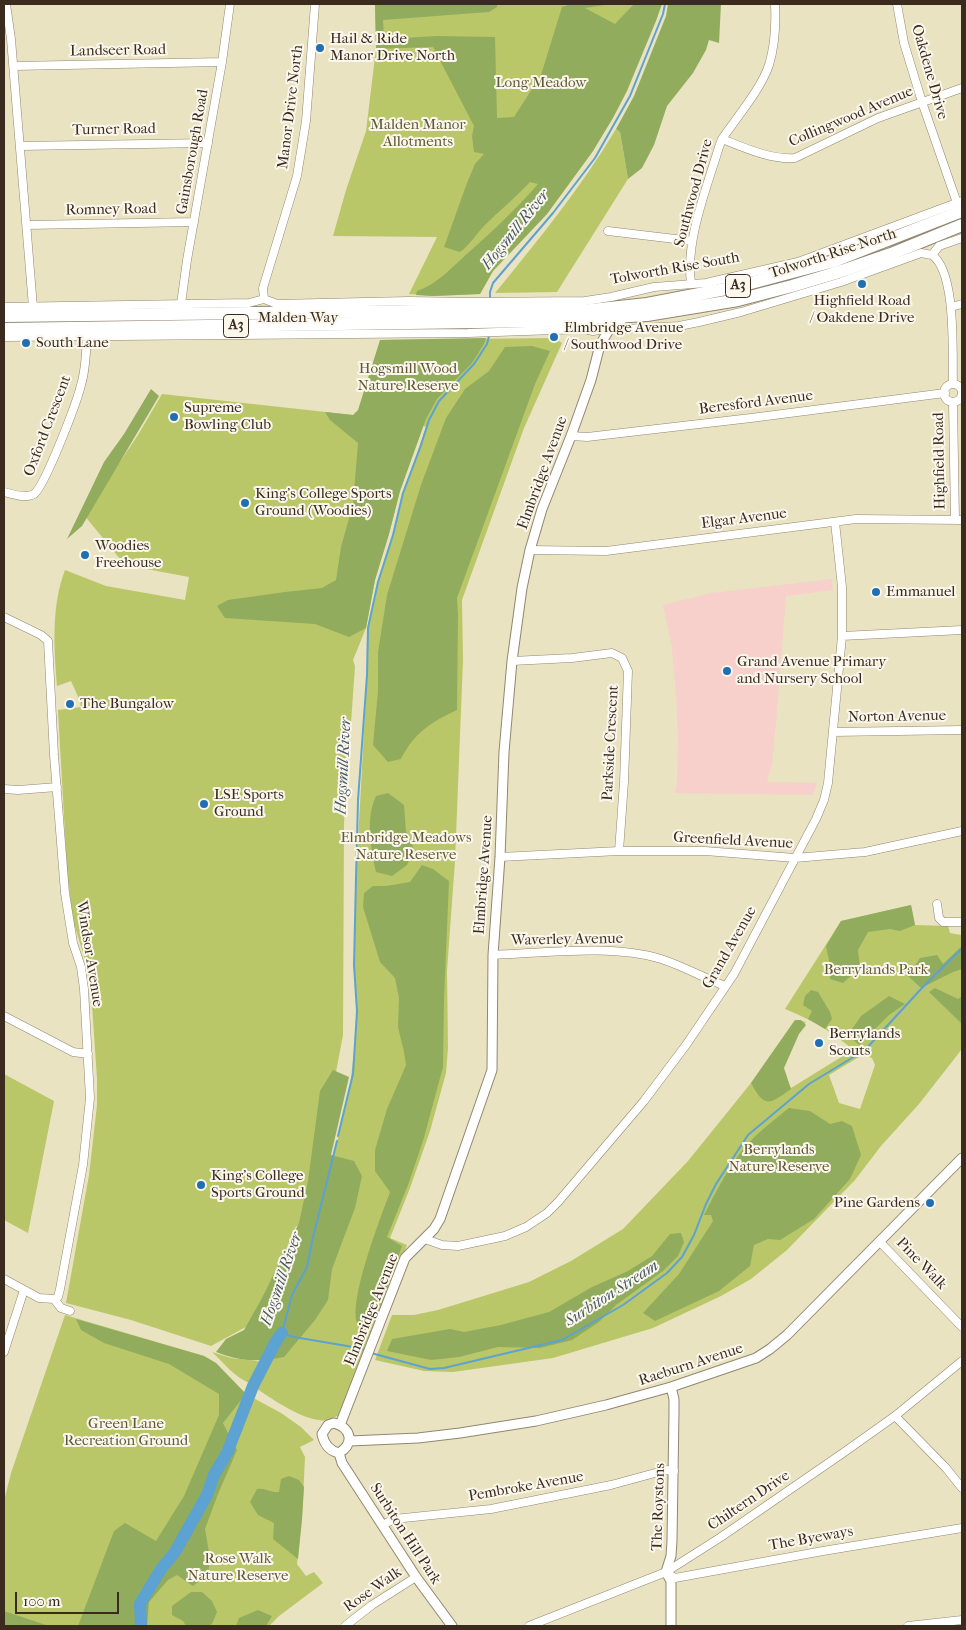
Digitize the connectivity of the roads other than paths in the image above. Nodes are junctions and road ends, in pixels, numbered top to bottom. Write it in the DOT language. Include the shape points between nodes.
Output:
graph roads {
  1 [pos="6,4"];
  2 [pos="230,4"];
  3 [pos="315,4"];
  4 [pos="775,4"];
  5 [pos="897,4"];
  6 [pos="7,28"];
  7 [pos="222,62"];
  8 [pos="14,66"];
  9 [pos="962,88"];
  10 [pos="922,102"];
  11 [pos="722,139"];
  12 [pos="208,143"];
  13 [pos="20,146"];
  14 [pos="960,205"];
  15 [pos="194,222"];
  16 [pos="27,225"];
  17 [pos="962,225"];
  18 [pos="608,231"];
  19 [pos="962,238"];
  20 [pos="692,241"];
  21 [pos="932,255"];
  22 [pos="690,283"];
  23 [pos="264,299"];
  24 [pos="181,304"];
  25 [pos="962,304"];
  26 [pos="4,307"];
  27 [pos="33,307"];
  28 [pos="951,307"];
  29 [pos="4,316"];
  30 [pos="502,316"];
  31 [pos="468,317"];
  32 [pos="625,317"];
  33 [pos="610,328"];
  34 [pos="4,329"];
  35 [pos="593,331"];
  36 [pos="86,335"];
  37 [pos="4,337"];
  38 [pos="600,345"];
  39 [pos="953,384"];
  40 [pos="944,393"];
  41 [pos="953,402"];
  42 [pos="571,436"];
  43 [pos="4,492"];
  44 [pos="959,520"];
  45 [pos="835,522"];
  46 [pos="530,550"];
  47 [pos="4,617"];
  48 [pos="962,630"];
  49 [pos="842,636"];
  50 [pos="512,661"];
  51 [pos="962,730"];
  52 [pos="832,732"];
  53 [pos="57,787"];
  54 [pos="4,789"];
  55 [pos="962,831"];
  56 [pos="619,851"];
  57 [pos="500,856"];
  58 [pos="795,858"];
  59 [pos="938,904"];
  60 [pos="962,922"];
  61 [pos="493,955"];
  62 [pos="725,986"];
  63 [pos="4,1016"];
  64 [pos="88,1054"];
  65 [pos="962,1158"];
  66 [pos="425,1238"];
  67 [pos="880,1242"];
  68 [pos="4,1279"];
  69 [pos="24,1290"];
  70 [pos="54,1299"];
  71 [pos="70,1311"];
  72 [pos="962,1327"];
  73 [pos="4,1352"];
  74 [pos="962,1361"];
  75 [pos="671,1387"];
  76 [pos="894,1416"];
  77 [pos="340,1424"];
  78 [pos="350,1441"];
  79 [pos="339,1454"];
  80 [pos="674,1471"];
  81 [pos="962,1488"];
  82 [pos="382,1525"];
  83 [pos="962,1528"];
  84 [pos="666,1572"];
  85 [pos="416,1577"];
  86 [pos="962,1620"];
  87 [pos="345,1626"];
  88 [pos="452,1626"];
  89 [pos="529,1626"];
  90 [pos="671,1626"];
  91 [pos="908,1626"];
  1 -- 6 [label="street"];
  2 -- 7 [label="street, Gainsborough Road"];
  3 -- 23 [label="street, Manor Drive North" via="306,121 297,176 263,288"];
  4 -- 11 [label="street, Southwood Drive" via="774,45 769,66"];
  5 -- 10 [label="street, Oakdene Drive" via="904,43"];
  6 -- 8 [label="street"];
  7 -- 8 [label="street, Landseer Road"];
  7 -- 12 [label="street, Gainsborough Road"];
  8 -- 13 [label="street"];
  9 -- 10 [label="street, Collingwood Avenue"];
  10 -- 11 [label="street, Collingwood Avenue" via="878,118 796,158 785,159"];
  10 -- 14 [label="street, Oakdene Drive"];
  11 -- 20 [label="street, Southwood Drive"];
  12 -- 13 [label="street, Turner Road"];
  12 -- 15 [label="street, Gainsborough Road"];
  13 -- 16 [label="street"];
  14 -- 22 [label="street, Tolworth Rise South" via="798,262 706,283"];
  14 -- 30 [label="highway, Tolworth Rise South / A3" via="834,261 736,287 647,304"];
  15 -- 16 [label="street, Romney Road"];
  15 -- 24 [label="street, Gainsborough Road"];
  16 -- 27 [label="street"];
  17 -- 32 [label="highway, Tolworth Rise North / A3" via="874,260 792,286 738,300"];
  18 -- 20 [label="street"];
  19 -- 21 [label="street, Tolworth Rise North" via="939,246"];
  20 -- 22 [label="street, Southwood Drive"];
  21 -- 28 [label="street" via="946,279"];
  21 -- 33 [label="street, Tolworth Rise North" via="920,253 842,282 699,322 679,326"];
  22 -- 30 [label="street, Tolworth Rise South" via="654,286"];
  23 -- 24 [label="street, Malden Way" via="249,303"];
  23 -- 31 [label="street, Malden Way" via="277,304 408,301"];
  24 -- 27 [label="street, Malden Way"];
  25 -- 28 [label="street"];
  26 -- 27 [label="street, Malden Way"];
  28 -- 39 [label="street"];
  29 -- 31 [label="highway, Malden Way / A3"];
  30 -- 31 [label="highway, Malden Way / A3"];
  30 -- 31 [label="street, Malden Way"];
  30 -- 32 [label="highway, Tolworth Rise North / A3"];
  30 -- 35 [label="street, Malden Way"];
  31 -- 34 [label="highway, Malden Way / A3"];
  31 -- 36 [label="street, Malden Way"];
  32 -- 33 [label="street, Elmbridge Avenue"];
  33 -- 35 [label="street, Malden Way"];
  33 -- 38 [label="street, Elmbridge Avenue"];
  35 -- 38 [label="street"];
  36 -- 37 [label="street, Malden Way"];
  36 -- 43 [label="street, Oxford Crescent" via="82,384 48,471 33,494 22,496"];
  38 -- 42 [label="street, Elmbridge Avenue"];
  39 -- 40 [label="street"];
  39 -- 41 [label="street" via="962,394"];
  40 -- 41 [label="street"];
  40 -- 42 [label="street, Beresford Avenue" via="732,421"];
  41 -- 44 [label="street, Highfield Road"];
  42 -- 46 [label="street, Elmbridge Avenue" via="542,509"];
  44 -- 45 [label="street, Elgar Avenue" via="856,519"];
  45 -- 46 [label="street, Elgar Avenue" via="606,551"];
  45 -- 49 [label="street, Grand Avenue" via="842,586"];
  46 -- 50 [label="street, Elmbridge Avenue"];
  47 -- 53 [label="street, Windsor Avenue" via="48,641"];
  48 -- 49 [label="street"];
  49 -- 52 [label="street, Grand Avenue"];
  50 -- 56 [label="street, Parkside Crescent" via="612,654 622,658 628,672"];
  50 -- 57 [label="street, Elmbridge Avenue"];
  51 -- 52 [label="street, Norton Avenue"];
  52 -- 58 [label="street, Grand Avenue" via="824,800"];
  53 -- 54 [label="street"];
  53 -- 64 [label="street, Windsor Avenue" via="65,893 73,944 81,966"];
  55 -- 58 [label="street, Greenfield Avenue" via="865,852"];
  56 -- 57 [label="street, Greenfield Avenue"];
  56 -- 58 [label="street, Greenfield Avenue" via="705,851"];
  57 -- 61 [label="street, Elmbridge Avenue"];
  58 -- 62 [label="street, Grand Avenue"];
  59 -- 60 [label="street" via="939,918 943,922"];
  61 -- 62 [label="street, Waverley Avenue" via="630,953 661,959"];
  61 -- 66 [label="street, Elmbridge Avenue" via="492,1070 440,1219"];
  62 -- 66 [label="street, Grand Avenue" via="686,1046 644,1101 547,1213 526,1227 484,1241 458,1246 442,1245"];
  63 -- 64 [label="street" via="74,1052"];
  64 -- 70 [label="street, Windsor Avenue" via="90,1098 83,1165 60,1289"];
  65 -- 67 [label="street, Raeburn Avenue"];
  66 -- 77 [label="street, Elmbridge Avenue" via="405,1258"];
  67 -- 72 [label="street, Pine Walk"];
  67 -- 75 [label="street, Raeburn Avenue" via="770,1349 756,1358"];
  68 -- 69 [label="street"];
  69 -- 70 [label="street" via="39,1298"];
  69 -- 73 [label="street"];
  70 -- 71 [label="street" via="61,1308"];
  74 -- 76 [label="street, Chiltern Drive"];
  75 -- 78 [label="street, Raeburn Avenue" via="536,1421 418,1438"];
  75 -- 80 [label="street, The Roystons"];
  76 -- 81 [label="street"];
  76 -- 84 [label="street, Chiltern Drive" via="802,1482"];
  77 -- 78 [label="street"];
  77 -- 79 [label="street" via="328,1425 322,1434 325,1444"];
  78 -- 79 [label="street"];
  79 -- 82 [label="street, Surbiton Hill Park"];
  80 -- 82 [label="street, Pembroke Avenue" via="666,1470 611,1485 491,1509 394,1519"];
  80 -- 84 [label="street, The Roystons" via="671,1556"];
  82 -- 85 [label="street, Surbiton Hill Park"];
  83 -- 84 [label="street, The Byeways" via="675,1578"];
  84 -- 89 [label="street, Chiltern Drive"];
  84 -- 90 [label="street, The Roystons" via="671,1581"];
  85 -- 87 [label="street, Rose Walk"];
  85 -- 88 [label="street, Surbiton Hill Park"];
  86 -- 91 [label="street"];
}
